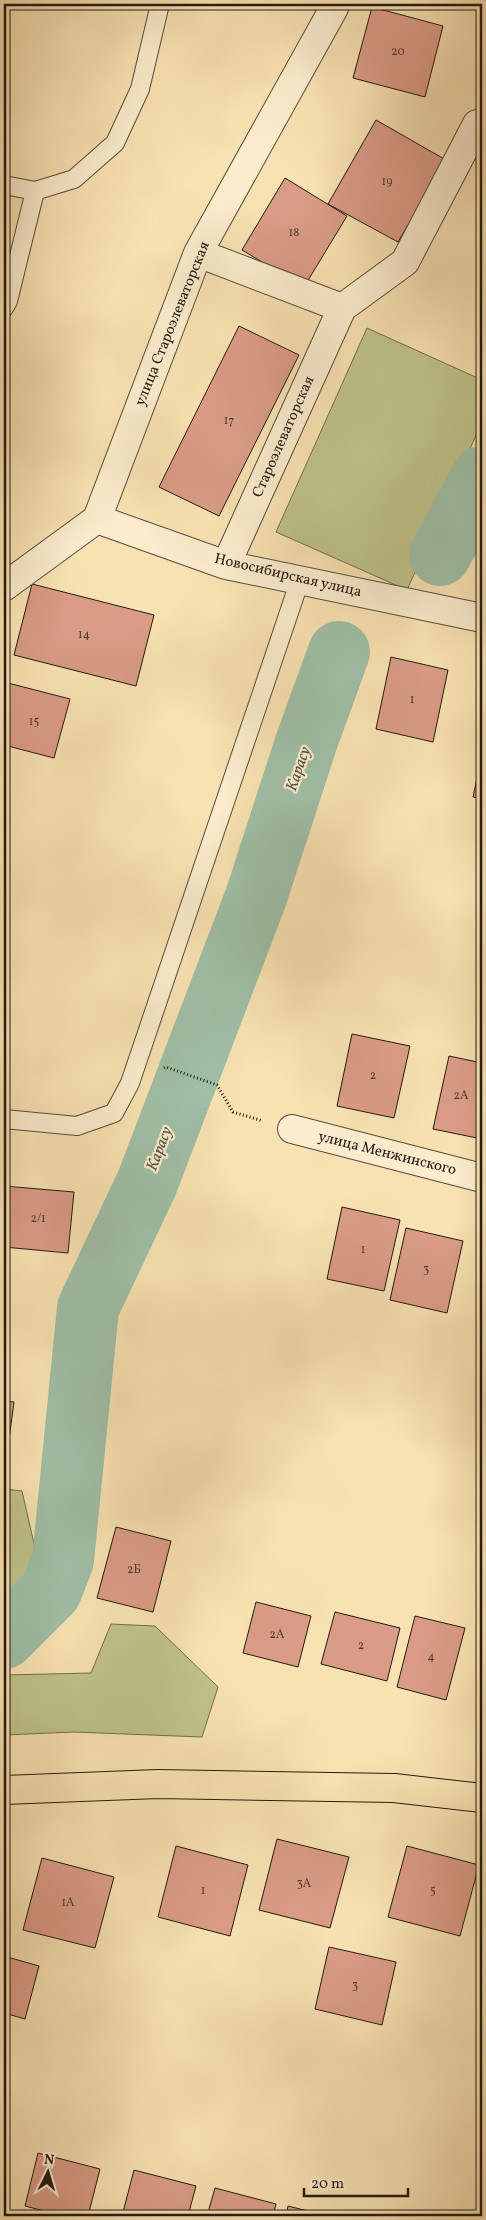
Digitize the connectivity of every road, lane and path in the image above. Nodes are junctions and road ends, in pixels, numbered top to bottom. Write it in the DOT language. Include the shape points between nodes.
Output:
graph roads {
  1 [pos="160,4"];
  2 [pos="334,8"];
  3 [pos="477,124"];
  4 [pos="4,186"];
  5 [pos="35,191"];
  6 [pos="198,253"];
  7 [pos="4,308"];
  8 [pos="342,308"];
  9 [pos="97,519"];
  10 [pos="226,565"];
  11 [pos="300,580"];
  12 [pos="4,586"];
  13 [pos="482,618"];
  14 [pos="166,1067"];
  15 [pos="4,1119"];
  16 [pos="292,1130"];
  17 [pos="482,1178"];
  18 [pos="4,1790"];
  19 [pos="482,1798"];
  1 -- 5 [label="lane" via="140,88 115,144 74,179"];
  2 -- 6 [label="street, улица Староэлеваторская"];
  3 -- 8 [label="street, Староэлеваторская" via="405,262"];
  4 -- 5 [label="lane"];
  5 -- 7 [label="lane"];
  6 -- 8 [label="street"];
  6 -- 9 [label="street, улица Староэлеваторская"];
  8 -- 10 [label="street, Староэлеваторская"];
  9 -- 10 [label="street, Новосибирская улица"];
  9 -- 12 [label="street"];
  10 -- 11 [label="street, Новосибирская улица"];
  11 -- 13 [label="street, Новосибирская улица"];
  11 -- 15 [label="lane" via="130,1083 118,1106 114,1113 77,1126"];
  14 -- 16 [label="path" via="217,1086 234,1112"];
  16 -- 17 [label="street, улица Менжинского"];
  18 -- 19 [label="main road" via="168,1784 394,1788"];
}
